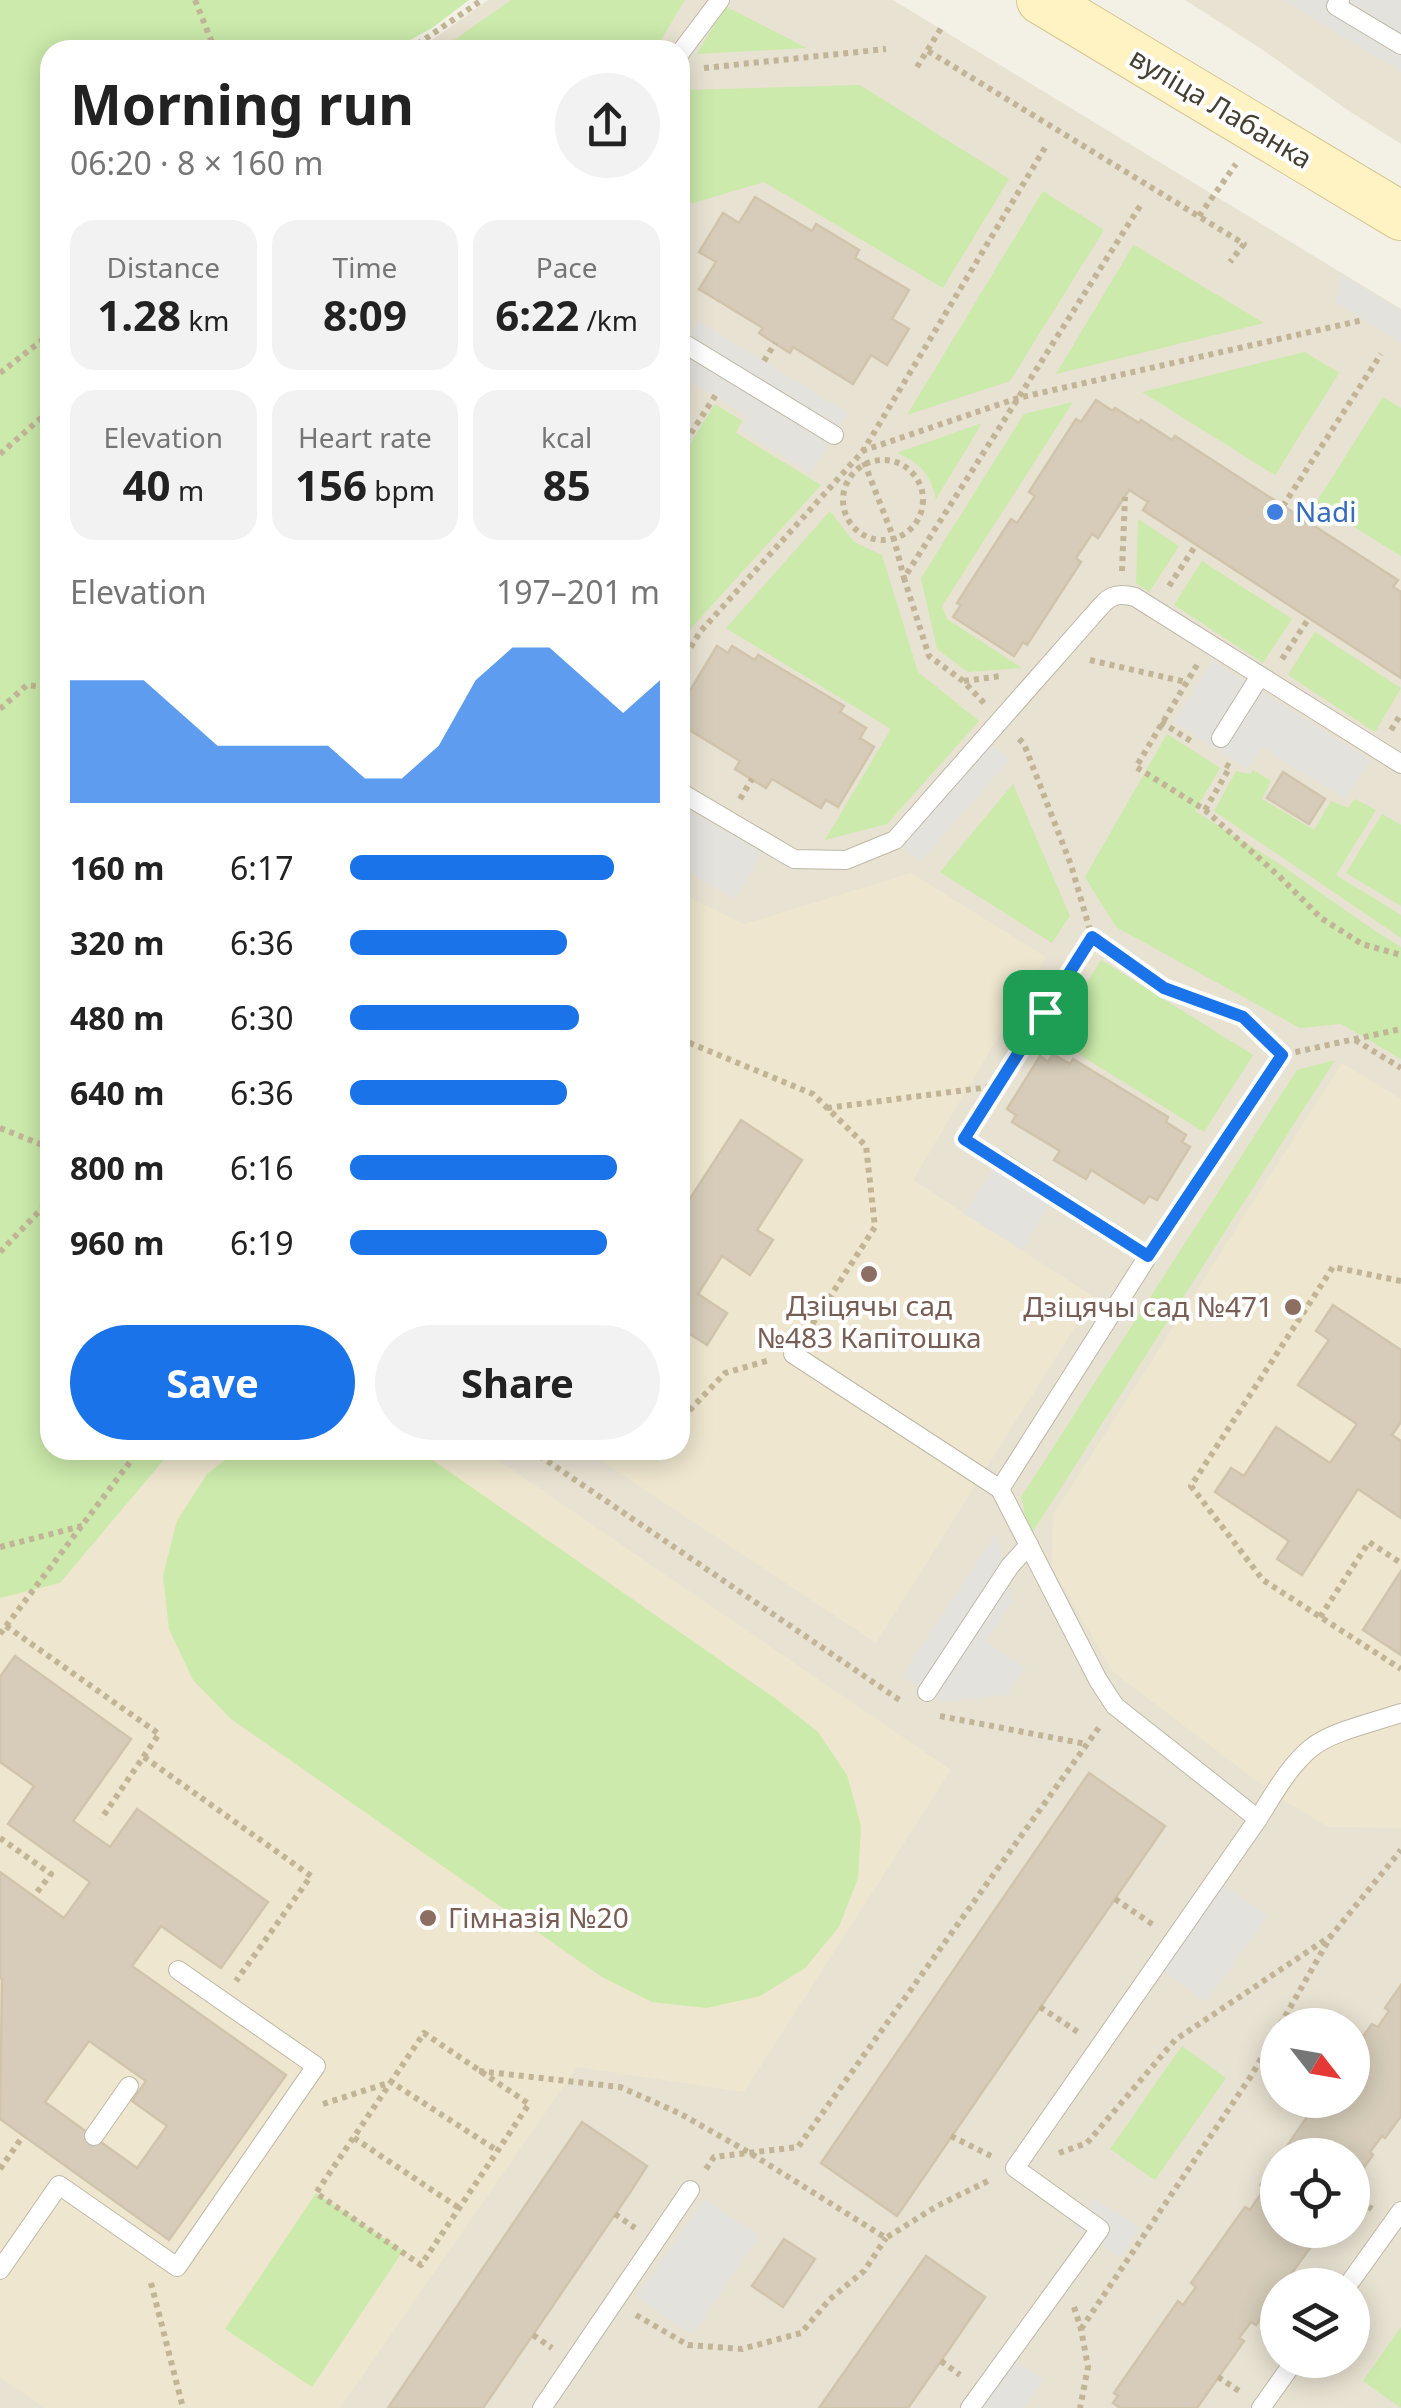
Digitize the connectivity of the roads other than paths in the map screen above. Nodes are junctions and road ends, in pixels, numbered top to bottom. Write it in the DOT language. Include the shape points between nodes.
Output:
graph roads {
  1 [pos="720,0"];
  2 [pos="1041,0"];
  3 [pos="1334,2"];
  4 [pos="690,40"];
  5 [pos="1401,45"];
  6 [pos="1401,216"];
  7 [pos="690,346"];
  8 [pos="834,435"];
  9 [pos="1264,679"];
  10 [pos="1221,738"];
  11 [pos="1401,764"];
  12 [pos="690,798"];
  13 [pos="998,1160"];
  14 [pos="793,1354"];
  15 [pos="1000,1489"];
  16 [pos="1029,1545"];
  17 [pos="927,1692"];
  18 [pos="1401,1714"];
  19 [pos="1258,1819"];
  20 [pos="178,1970"];
  21 [pos="129,2086"];
  22 [pos="94,2136"];
  23 [pos="690,2190"];
  24 [pos="1401,2210"];
  25 [pos="1360,2268"];
  26 [pos="0,2270"];
  27 [pos="1282,2378"];
  28 [pos="542,2408"];
  29 [pos="970,2408"];
  30 [pos="1261,2408"];
  1 -- 4 [label="lane"];
  2 -- 6 [label="main road, вуліца Лабанка"];
  3 -- 5 [label="lane"];
  7 -- 8 [label="lane"];
  9 -- 10 [label="lane"];
  9 -- 11 [label="lane"];
  9 -- 12 [label="lane" via="1121,594 1110,597 895,840 846,860 794,859"];
  13 -- 15 [label="lane" via="1148,1256"];
  14 -- 15 [label="lane"];
  15 -- 16 [label="lane"];
  16 -- 17 [label="lane"];
  16 -- 19 [label="lane" via="1115,1706"];
  18 -- 19 [label="lane" via="1313,1746"];
  19 -- 29 [label="lane" via="1015,2168 1100,2229"];
  20 -- 26 [label="lane" via="316,2066 177,2267 65,2177"];
  21 -- 22 [label="lane"];
  23 -- 28 [label="lane"];
  24 -- 25 [label="lane"];
  27 -- 30 [label="lane"];
}
